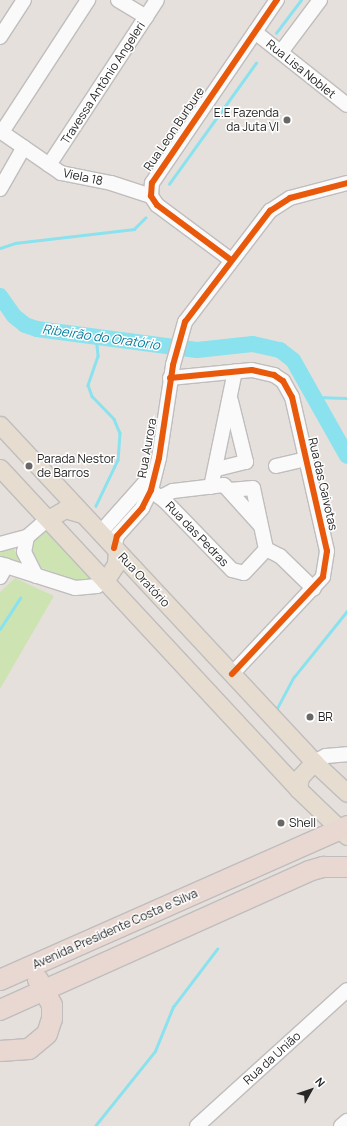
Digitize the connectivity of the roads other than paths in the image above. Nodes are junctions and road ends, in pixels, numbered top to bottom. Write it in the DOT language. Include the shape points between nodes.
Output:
graph roads {
  1 [pos="24,0"];
  2 [pos="88,0"];
  3 [pos="118,0"];
  4 [pos="157,0"];
  5 [pos="278,0"];
  6 [pos="320,0"];
  7 [pos="146,17"];
  8 [pos="255,32"];
  9 [pos="0,37"];
  10 [pos="282,52"];
  11 [pos="347,105"];
  12 [pos="1,131"];
  13 [pos="24,147"];
  14 [pos="49,165"];
  15 [pos="347,183"];
  16 [pos="0,189"];
  17 [pos="151,196"];
  18 [pos="232,260"];
  19 [pos="173,366"];
  20 [pos="235,371"];
  21 [pos="231,400"];
  22 [pos="0,425"];
  23 [pos="306,459"];
  24 [pos="276,466"];
  25 [pos="0,468"];
  26 [pos="217,469"];
  27 [pos="211,487"];
  28 [pos="151,491"];
  29 [pos="82,514"];
  30 [pos="48,519"];
  31 [pos="100,533"];
  32 [pos="27,537"];
  33 [pos="0,544"];
  34 [pos="266,549"];
  35 [pos="116,550"];
  36 [pos="2,569"];
  37 [pos="36,576"];
  38 [pos="105,581"];
  39 [pos="314,589"];
  40 [pos="232,674"];
  41 [pos="347,754"];
  42 [pos="314,762"];
  43 [pos="298,789"];
  44 [pos="347,794"];
  45 [pos="345,830"];
  46 [pos="347,867"];
  47 [pos="27,968"];
  48 [pos="0,980"];
  49 [pos="44,990"];
  50 [pos="347,990"];
  51 [pos="0,1010"];
  52 [pos="0,1052"];
  53 [pos="347,1121"];
  54 [pos="197,1126"];
  55 [pos="342,1126"];
  1 -- 9 [label="street"];
  2 -- 12 [label="street"];
  3 -- 7 [label="street"];
  4 -- 7 [label="street, Travessa Antônio Angeleri"];
  5 -- 8 [label="street, Rua Leon Burbure"];
  6 -- 10 [label="street"];
  7 -- 14 [label="street, Travessa Antônio Angeleri"];
  8 -- 10 [label="street, Rua Lisa Noblet"];
  8 -- 17 [label="street, Rua Leon Burbure" via="154,177"];
  10 -- 11 [label="street, Rua Lisa Noblet"];
  12 -- 13 [label="street, Viela 18"];
  13 -- 14 [label="street, Viela 18"];
  13 -- 16 [label="street"];
  14 -- 17 [label="street, Viela 18" via="66,175 111,183"];
  15 -- 18 [label="street, Rua Aurora" via="307,192 281,203 259,222"];
  17 -- 18 [label="street" via="157,205"];
  18 -- 19 [label="street, Rua Aurora" via="192,312 180,333"];
  19 -- 20 [label="street, Rua das Gaivotas" via="187,379"];
  19 -- 28 [label="street, Rua Aurora"];
  20 -- 21 [label="street"];
  20 -- 23 [label="street, Rua das Gaivotas" via="252,370 274,375 283,381 292,397"];
  21 -- 26 [label="street"];
  21 -- 26 [label="street" via="246,462"];
  22 -- 29 [label="main road, Rua Oratório"];
  23 -- 24 [label="street"];
  23 -- 39 [label="street, Rua das Gaivotas" via="327,551 326,569"];
  25 -- 30 [label="main road"];
  26 -- 27 [label="street"];
  27 -- 28 [label="street"];
  27 -- 34 [label="street" via="224,485 230,490 253,488"];
  28 -- 31 [label="street, Rua Aurora"];
  28 -- 34 [label="street, Rua das Pedras" via="232,570 239,573 248,572"];
  28 -- 35 [label="street, Rua Aurora" via="142,508 117,536"];
  29 -- 30 [label="main road" via="65,509"];
  29 -- 31 [label="main road, Rua Oratório"];
  30 -- 32 [label="street"];
  30 -- 38 [label="main road"];
  31 -- 35 [label="main road, Rua Oratório"];
  32 -- 33 [label="street"];
  32 -- 37 [label="street" via="24,552"];
  34 -- 39 [label="street" via="280,556"];
  35 -- 38 [label="main road" via="116,564"];
  35 -- 40 [label="main road, Rua Oratório"];
  36 -- 37 [label="street"];
  37 -- 38 [label="street" via="75,588 97,586"];
  38 -- 43 [label="main road"];
  39 -- 40 [label="street, Rua das Gaivotas"];
  40 -- 42 [label="main road, Rua Oratório"];
  41 -- 42 [label="street" via="326,756"];
  42 -- 43 [label="main road" via="300,777"];
  42 -- 44 [label="main road, Rua Oratório"];
  43 -- 45 [label="main road"];
  45 -- 47 [label="highway, Avenida Presidente Costa e Silva"];
  46 -- 49 [label="highway" via="316,869"];
  47 -- 48 [label="highway, Avenida Presidente Costa e Silva"];
  47 -- 49 [label="highway"];
  49 -- 51 [label="highway"];
  49 -- 52 [label="highway" via="52,1012 47,1034 29,1049"];
  50 -- 54 [label="street, Rua da União"];
  53 -- 55 [label="street"];
}
